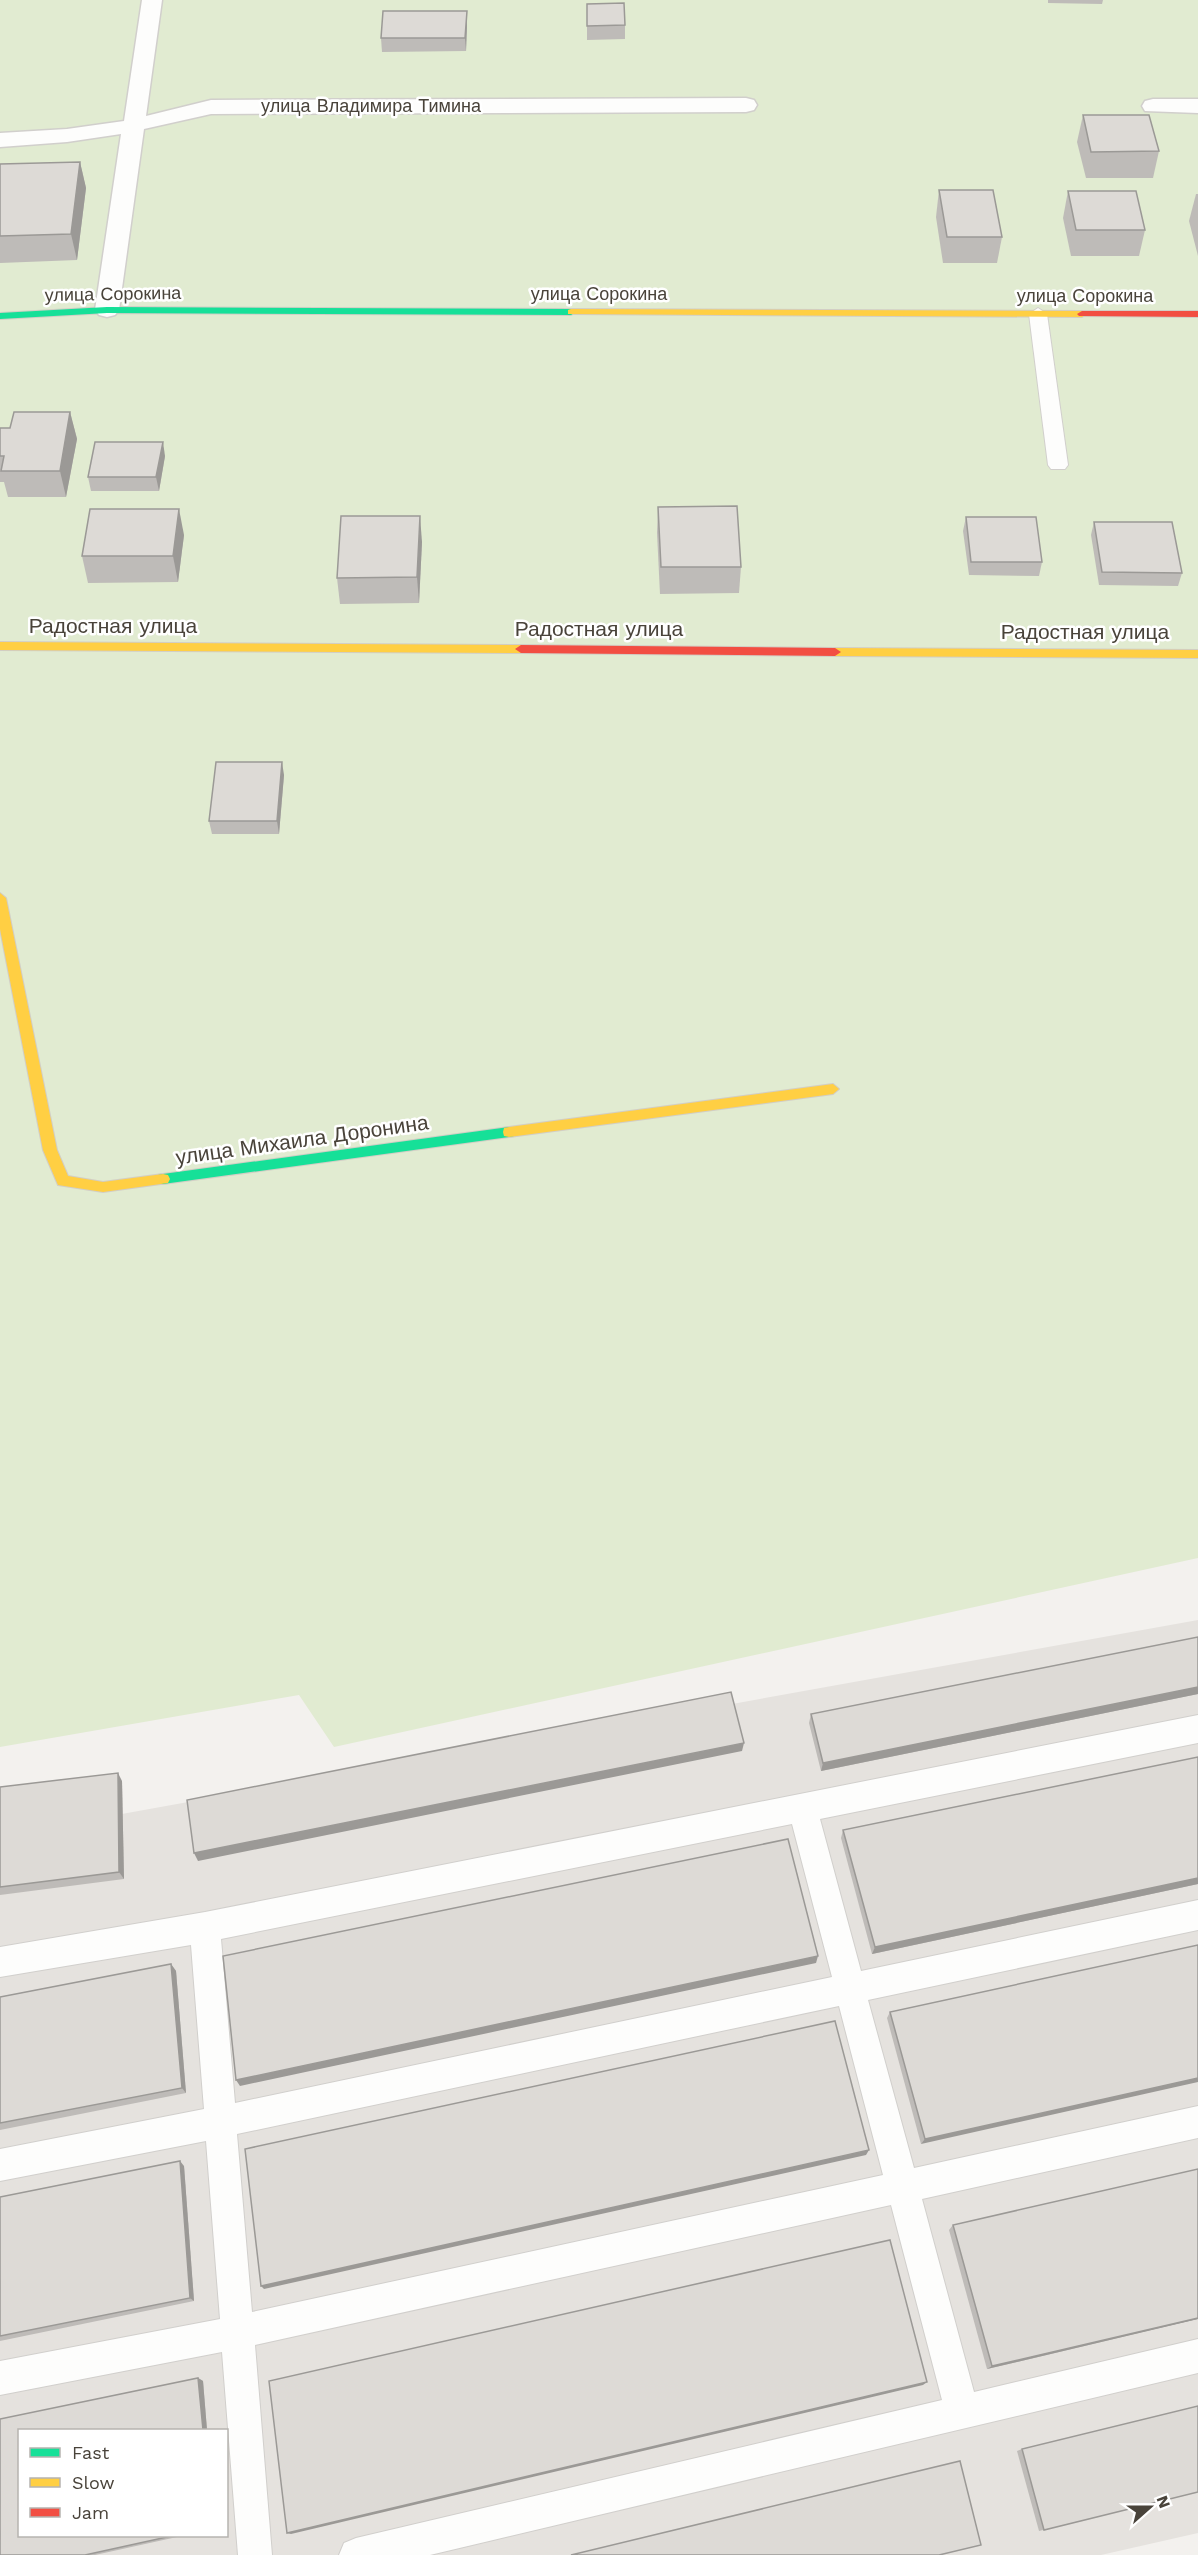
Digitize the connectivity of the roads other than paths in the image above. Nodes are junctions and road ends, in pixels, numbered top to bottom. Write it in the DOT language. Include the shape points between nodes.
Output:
graph roads {
  1 [pos="152,0"];
  2 [pos="746,105"];
  3 [pos="1152,106"];
  4 [pos="1198,106"];
  5 [pos="134,126"];
  6 [pos="0,140"];
  7 [pos="107,310"];
  8 [pos="1038,314"];
  9 [pos="1198,314"];
  10 [pos="0,316"];
  11 [pos="1058,465"];
  12 [pos="0,646"];
  13 [pos="1198,654"];
  14 [pos="0,898"];
  15 [pos="833,1089"];
  16 [pos="1198,1729"];
  17 [pos="802,1808"];
  18 [pos="1198,1915"];
  19 [pos="205,1927"];
  20 [pos="0,1962"];
  21 [pos="850,1989"];
  22 [pos="221,2122"];
  23 [pos="1198,2122"];
  24 [pos="0,2165"];
  25 [pos="902,2186"];
  26 [pos="238,2332"];
  27 [pos="1198,2356"];
  28 [pos="0,2378"];
  29 [pos="962,2411"];
  30 [pos="255,2555"];
  31 [pos="356,2555"];
  1 -- 5 [label="street"];
  2 -- 5 [label="street, улица Владимира Тимина" via="211,107"];
  3 -- 4 [label="street"];
  5 -- 6 [label="street, улица Владимира Тимина" via="66,137"];
  5 -- 7 [label="street"];
  7 -- 8 [label="street, улица Сорокина"];
  7 -- 10 [label="street, улица Сорокина"];
  8 -- 9 [label="street, улица Сорокина"];
  8 -- 11 [label="lane"];
  12 -- 13 [label="street, Радостная улица"];
  14 -- 15 [label="street, улица Михаила Доронина" via="50,1150 63,1181 103,1187"];
  16 -- 17 [label="lane"];
  17 -- 19 [label="lane"];
  17 -- 21 [label="lane"];
  18 -- 21 [label="lane"];
  19 -- 20 [label="lane"];
  19 -- 22 [label="lane"];
  21 -- 22 [label="lane"];
  21 -- 25 [label="lane"];
  22 -- 24 [label="lane"];
  22 -- 26 [label="lane"];
  23 -- 25 [label="lane"];
  25 -- 26 [label="lane"];
  25 -- 29 [label="lane"];
  26 -- 28 [label="lane"];
  26 -- 30 [label="lane"];
  27 -- 29 [label="lane"];
  29 -- 31 [label="lane"];
}
